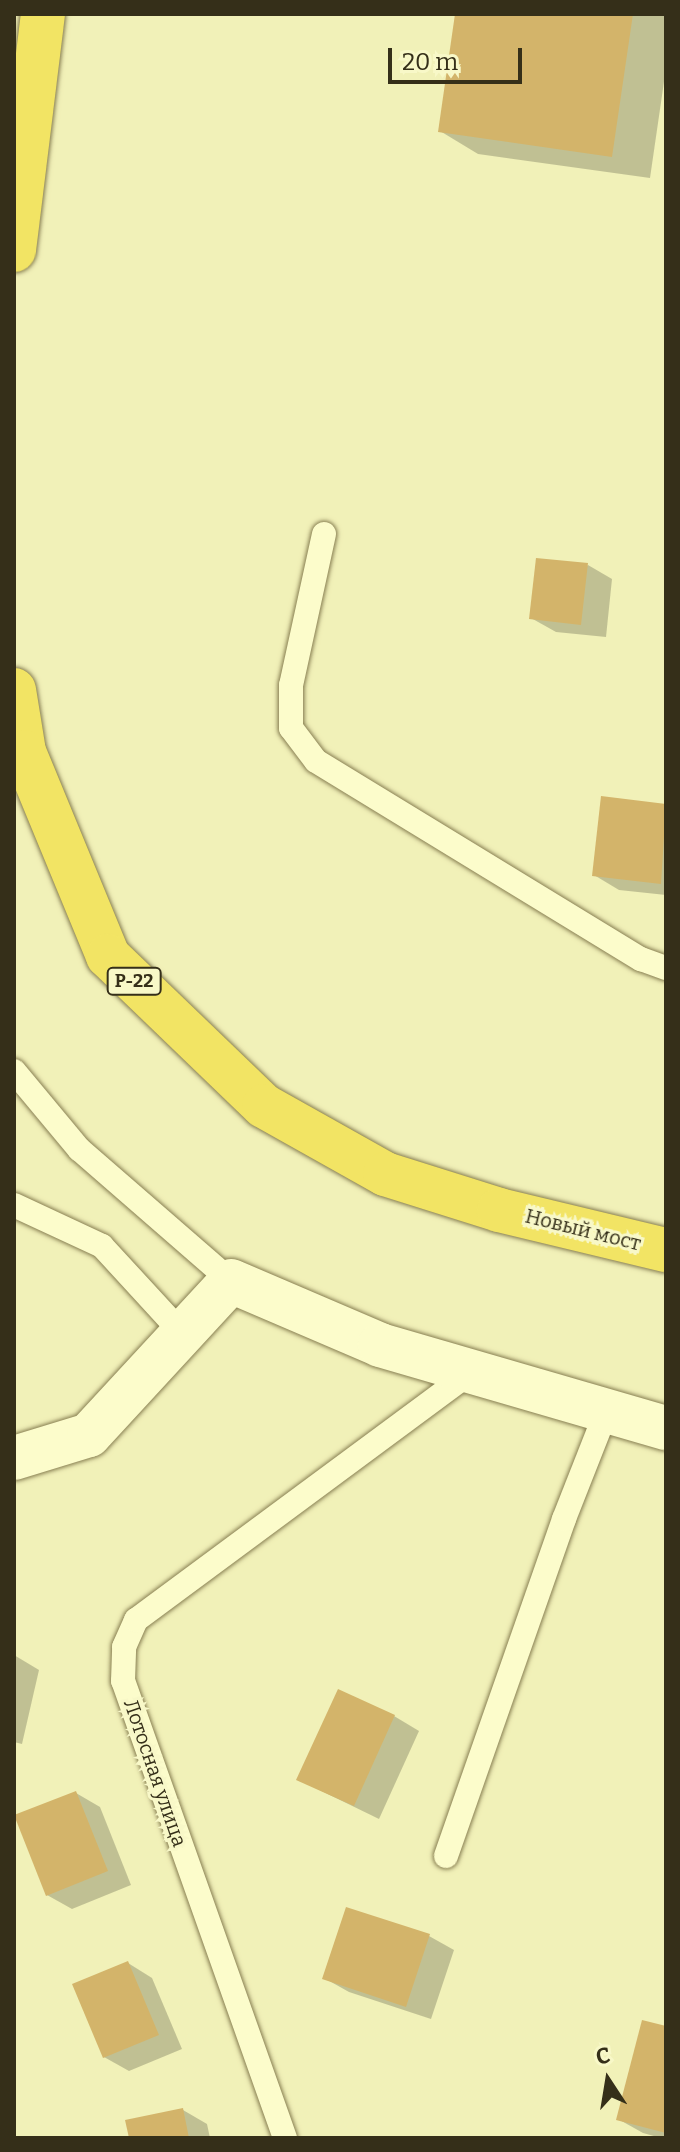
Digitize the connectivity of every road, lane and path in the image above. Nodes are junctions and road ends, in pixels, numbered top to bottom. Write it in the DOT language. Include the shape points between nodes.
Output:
graph roads {
  1 [pos="43,14"];
  2 [pos="14,250"];
  3 [pos="324,534"];
  4 [pos="14,690"];
  5 [pos="666,968"];
  6 [pos="14,1071"];
  7 [pos="14,1205"];
  8 [pos="666,1250"];
  9 [pos="231,1281"];
  10 [pos="183,1334"];
  11 [pos="472,1371"];
  12 [pos="607,1410"];
  13 [pos="666,1428"];
  14 [pos="14,1458"];
  15 [pos="446,1856"];
  16 [pos="285,2138"];
  1 -- 2 [label="highway"];
  3 -- 5 [label="lane" via="291,685 291,728 316,761 641,959"];
  4 -- 8 [label="highway, Новый мост / Р-22" via="24,752 108,956 264,1106 385,1174 499,1210"];
  6 -- 9 [label="lane" via="79,1149"];
  7 -- 10 [label="lane" via="102,1246"];
  9 -- 10 [label="street"];
  9 -- 11 [label="street" via="380,1345"];
  10 -- 14 [label="street" via="89,1435"];
  11 -- 12 [label="street"];
  11 -- 16 [label="lane, Лотосная улица" via="136,1620 124,1647 123,1681"];
  12 -- 13 [label="street"];
  12 -- 15 [label="lane"];
}
